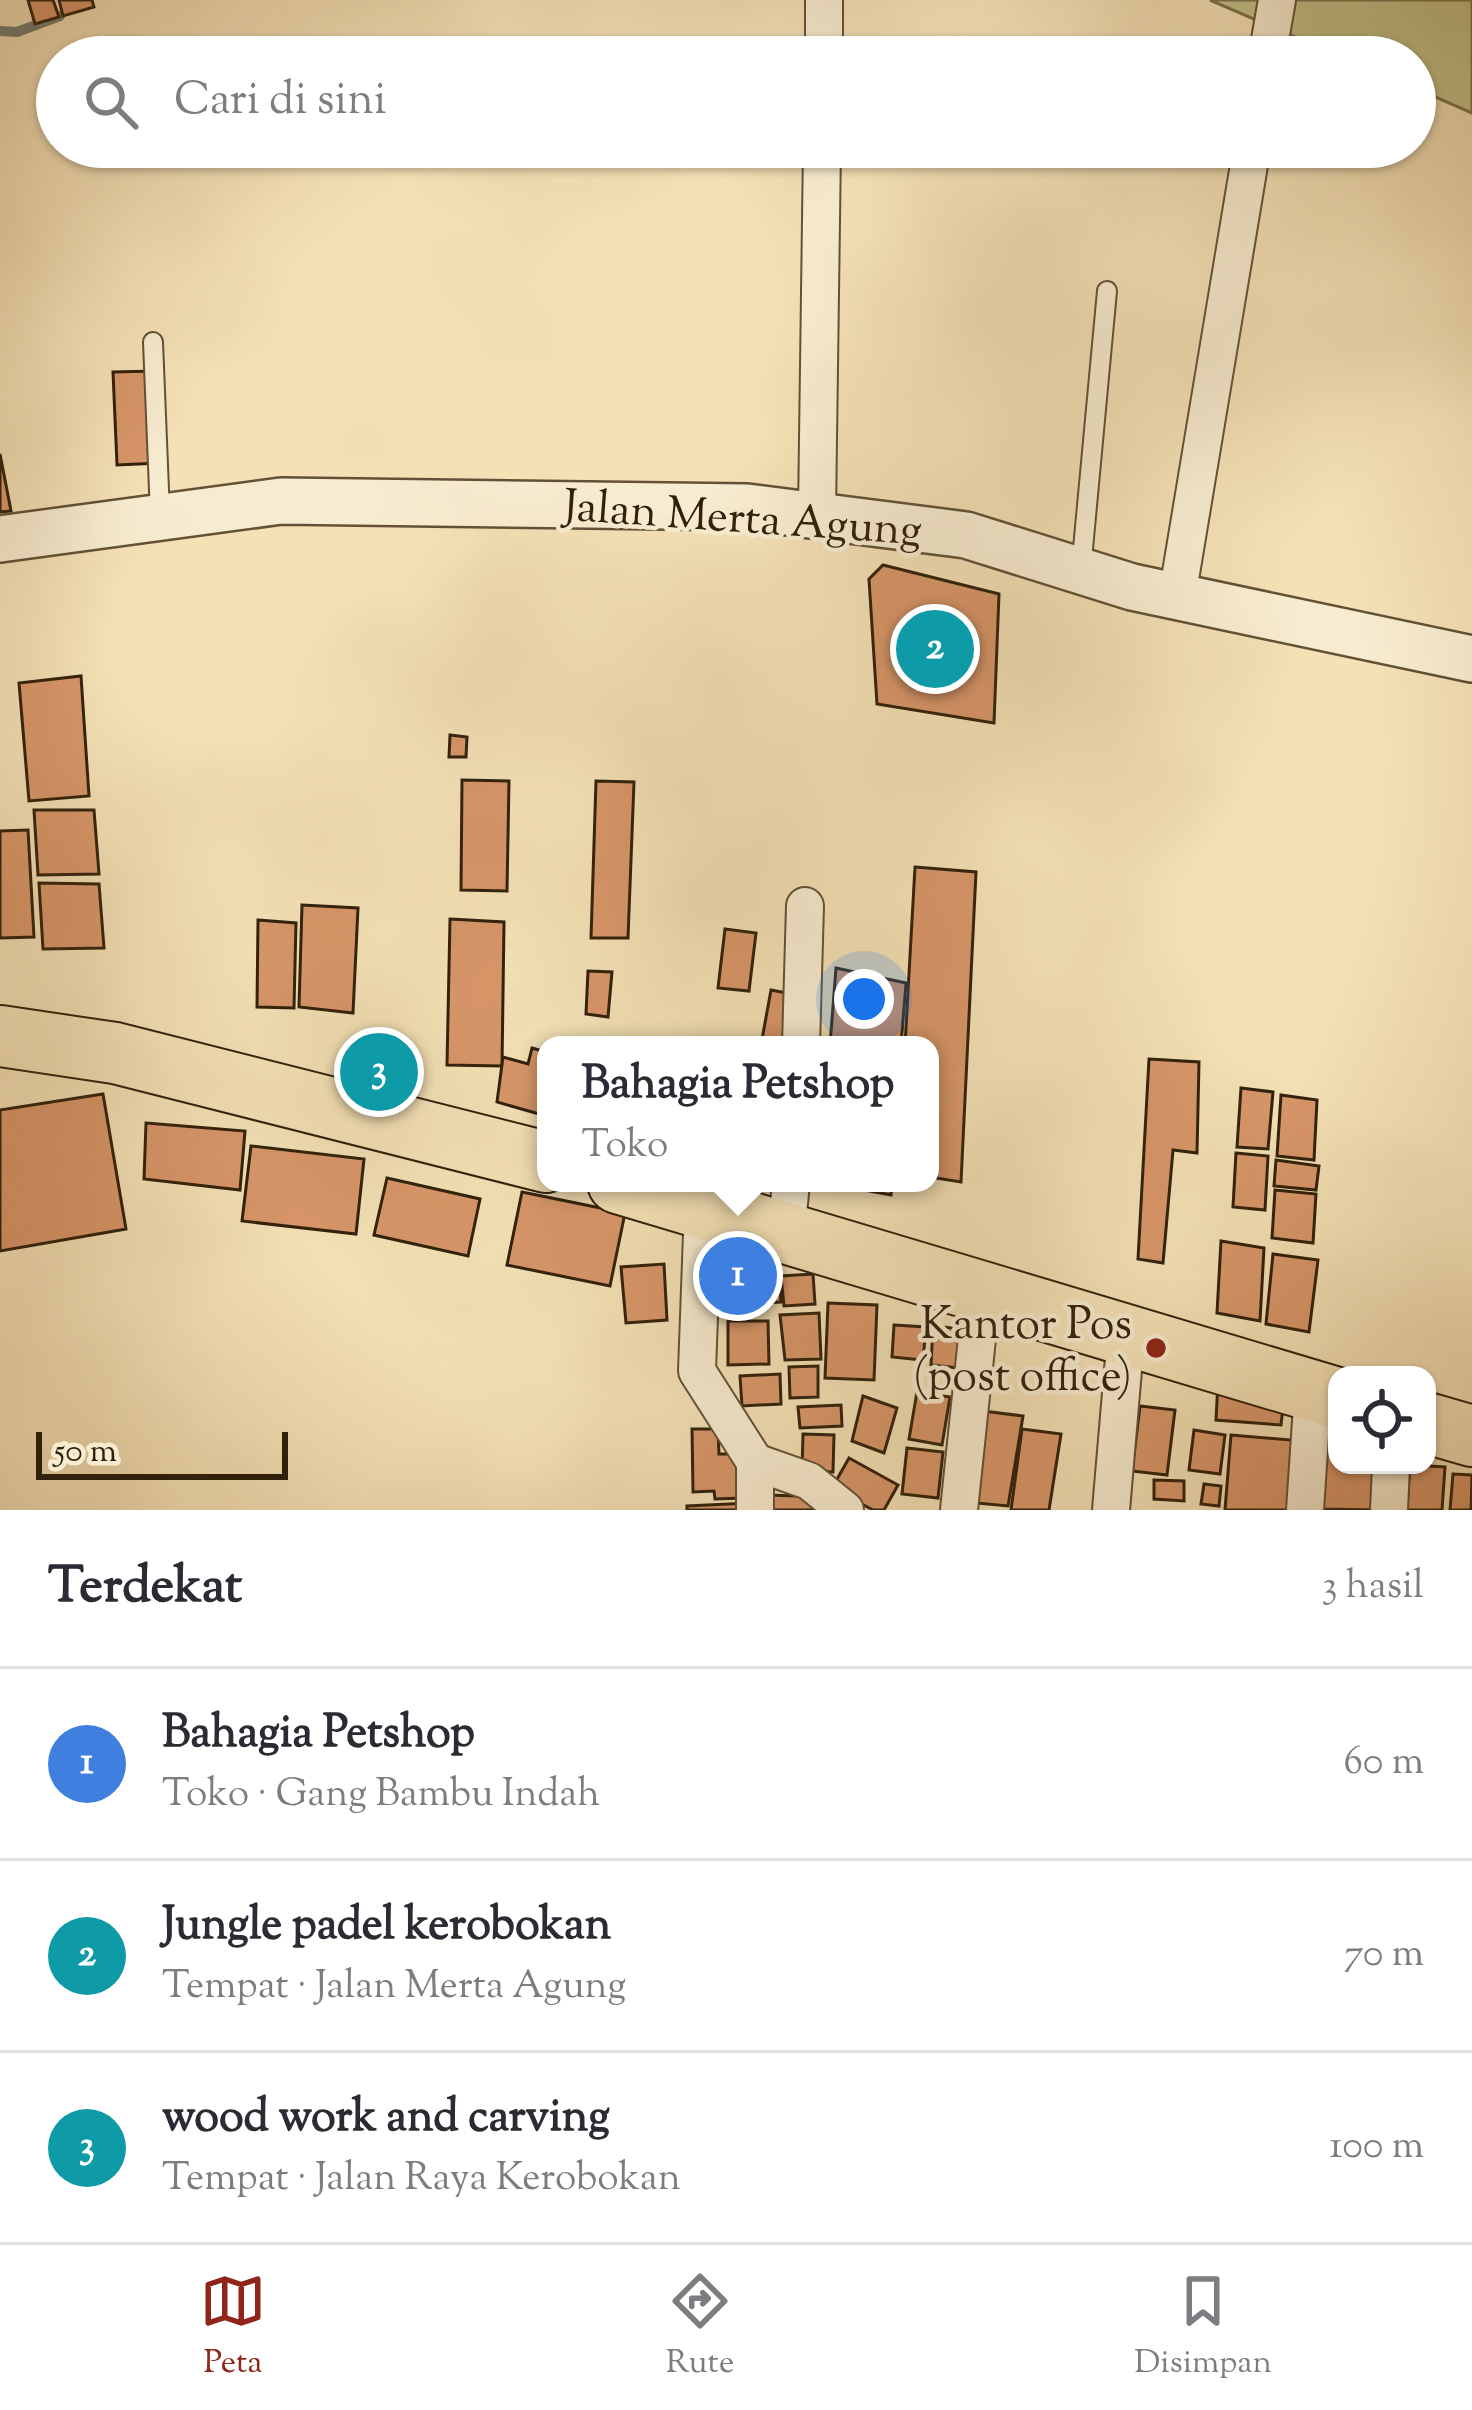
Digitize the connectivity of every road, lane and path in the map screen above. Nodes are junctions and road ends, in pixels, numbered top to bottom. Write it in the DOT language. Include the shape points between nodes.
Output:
graph roads {
  1 [pos="824,0"];
  2 [pos="1277,0"];
  3 [pos="824,36"];
  4 [pos="1271,36"];
  5 [pos="822,168"];
  6 [pos="1248,168"];
  7 [pos="1107,291"];
  8 [pos="153,342"];
  9 [pos="817,513"];
  10 [pos="160,520"];
  11 [pos="0,538"];
  12 [pos="1081,570"];
  13 [pos="1177,597"];
  14 [pos="1472,659"];
  15 [pos="805,907"];
  16 [pos="0,1036"];
  17 [pos="802,1036"];
  18 [pos="537,1160"];
  19 [pos="649,1192"];
  20 [pos="703,1208"];
  21 [pos="789,1209"];
  22 [pos="982,1291"];
  23 [pos="1126,1335"];
  24 [pos="1325,1394"];
  25 [pos="1436,1426"];
  26 [pos="1472,1436"];
  27 [pos="754,1462"];
  28 [pos="1391,1474"];
  29 [pos="755,1510"];
  30 [pos="845,1510"];
  31 [pos="959,1510"];
  32 [pos="1111,1510"];
  33 [pos="1305,1510"];
  34 [pos="1389,1510"];
  1 -- 3 [label="street"];
  2 -- 4 [label="street"];
  5 -- 9 [label="street"];
  6 -- 13 [label="street"];
  7 -- 12 [label="lane"];
  8 -- 10 [label="lane"];
  9 -- 10 [label="street, Jalan Merta Agung" via="354,499"];
  9 -- 12 [label="street, Jalan Merta Agung" via="966,535"];
  10 -- 11 [label="street, Jalan Merta Agung"];
  12 -- 13 [label="street, Jalan Merta Agung"];
  13 -- 14 [label="street, Jalan Merta Agung"];
  15 -- 17 [label="street"];
  16 -- 18 [label="main road" via="115,1053"];
  19 -- 20 [label="main road"];
  20 -- 21 [label="main road"];
  20 -- 27 [label="street" via="700,1383"];
  21 -- 22 [label="main road"];
  22 -- 23 [label="main road"];
  22 -- 31 [label="street"];
  23 -- 24 [label="main road"];
  23 -- 32 [label="street"];
  24 -- 33 [label="street"];
  25 -- 26 [label="main road"];
  27 -- 29 [label="street"];
  27 -- 30 [label="street" via="808,1480"];
  28 -- 34 [label="street"];
}
